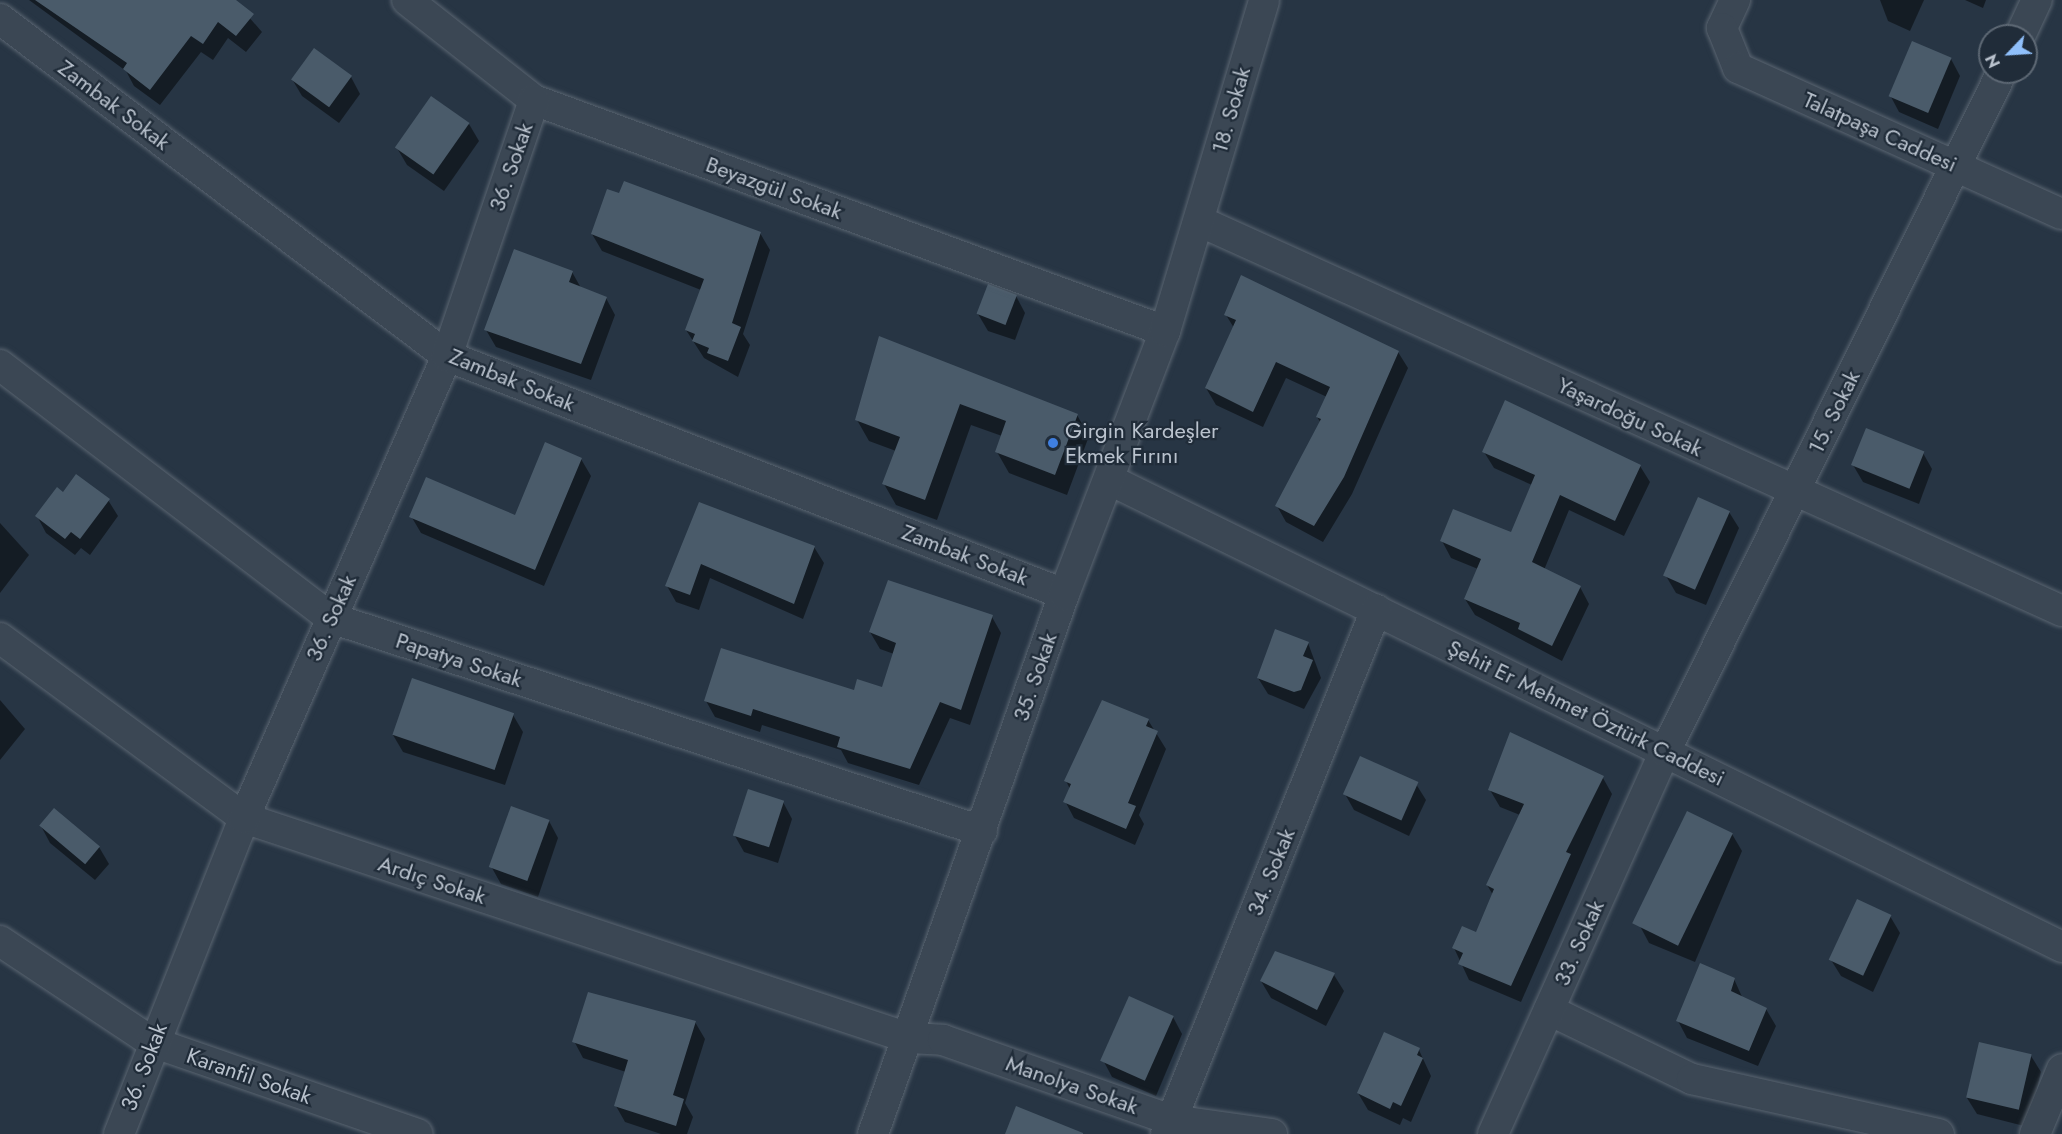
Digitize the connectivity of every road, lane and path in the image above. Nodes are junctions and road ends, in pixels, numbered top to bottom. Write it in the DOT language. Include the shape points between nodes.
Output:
graph roads {
  1 [pos="407,0"];
  2 [pos="1264,0"];
  3 [pos="1735,0"];
  4 [pos="2037,0"];
  5 [pos="0,19"];
  6 [pos="2025,24"];
  7 [pos="1996,84"];
  8 [pos="534,100"];
  9 [pos="1956,166"];
  10 [pos="2062,214"];
  11 [pos="1199,221"];
  12 [pos="1165,331"];
  13 [pos="447,356"];
  14 [pos="0,365"];
  15 [pos="1110,480"];
  16 [pos="1794,492"];
  17 [pos="1064,594"];
  18 [pos="1376,610"];
  19 [pos="2062,611"];
  20 [pos="331,618"];
  21 [pos="0,638"];
  22 [pos="1665,752"];
  23 [pos="244,818"];
  24 [pos="982,831"];
  25 [pos="0,941"];
  26 [pos="2062,947"];
  27 [pos="1549,1010"];
  28 [pos="909,1038"];
  29 [pos="152,1042"];
  30 [pos="2062,1069"];
  31 [pos="369,1126"];
  32 [pos="1169,1127"];
  33 [pos="119,1134"];
  34 [pos="417,1134"];
  35 [pos="873,1134"];
  36 [pos="1272,1134"];
  37 [pos="1493,1134"];
  38 [pos="1939,1134"];
  39 [pos="2035,1134"];
  1 -- 8 [label="street, Beyazgül Sokak"];
  2 -- 11 [label="street, 18. Sokak"];
  3 -- 9 [label="street, Talatpaşa Caddesi" via="1722,28 1738,68"];
  4 -- 6 [label="street"];
  5 -- 13 [label="street, Zambak Sokak"];
  7 -- 9 [label="street, 15. Sokak"];
  8 -- 12 [label="street, Beyazgül Sokak"];
  8 -- 13 [label="street, 36. Sokak"];
  9 -- 10 [label="street, Talatpaşa Caddesi"];
  9 -- 16 [label="street, 15. Sokak"];
  11 -- 12 [label="street, 35. Sokak"];
  11 -- 16 [label="street, Yaşardoğu Sokak"];
  12 -- 15 [label="street, 35. Sokak"];
  13 -- 17 [label="street, Zambak Sokak"];
  13 -- 20 [label="street, 36. Sokak"];
  14 -- 20 [label="street, Papatya Sokak"];
  15 -- 17 [label="street, 35. Sokak"];
  15 -- 18 [label="street, Şehit Er Mehmet Öztürk Caddesi"];
  16 -- 19 [label="street, Yaşardoğu Sokak"];
  16 -- 22 [label="street, 15. Sokak"];
  17 -- 24 [label="street, 35. Sokak"];
  18 -- 22 [label="street, Şehit Er Mehmet Öztürk Caddesi"];
  18 -- 32 [label="street, 34. Sokak"];
  20 -- 23 [label="street, 36. Sokak"];
  20 -- 24 [label="street, Papatya Sokak"];
  21 -- 23 [label="street, Ardıç Sokak"];
  22 -- 26 [label="street, Şehit Er Mehmet Öztürk Caddesi"];
  22 -- 27 [label="street, 33. Sokak"];
  23 -- 28 [label="street, Ardıç Sokak"];
  23 -- 29 [label="street, 36. Sokak"];
  24 -- 28 [label="street, 35. Sokak"];
  25 -- 29 [label="street, Karanfil Sokak"];
  27 -- 37 [label="street, 33. Sokak"];
  27 -- 38 [label="street" via="1692,1078"];
  28 -- 32 [label="street, Manolya Sokak" via="943,1040"];
  28 -- 35 [label="street, 35. Sokak"];
  29 -- 31 [label="street, Karanfil Sokak"];
  29 -- 33 [label="street, 36. Sokak"];
  30 -- 39 [label="street"];
  31 -- 34 [label="street, Karanfil Sokak"];
  32 -- 36 [label="street, Manolya Sokak"];
}
